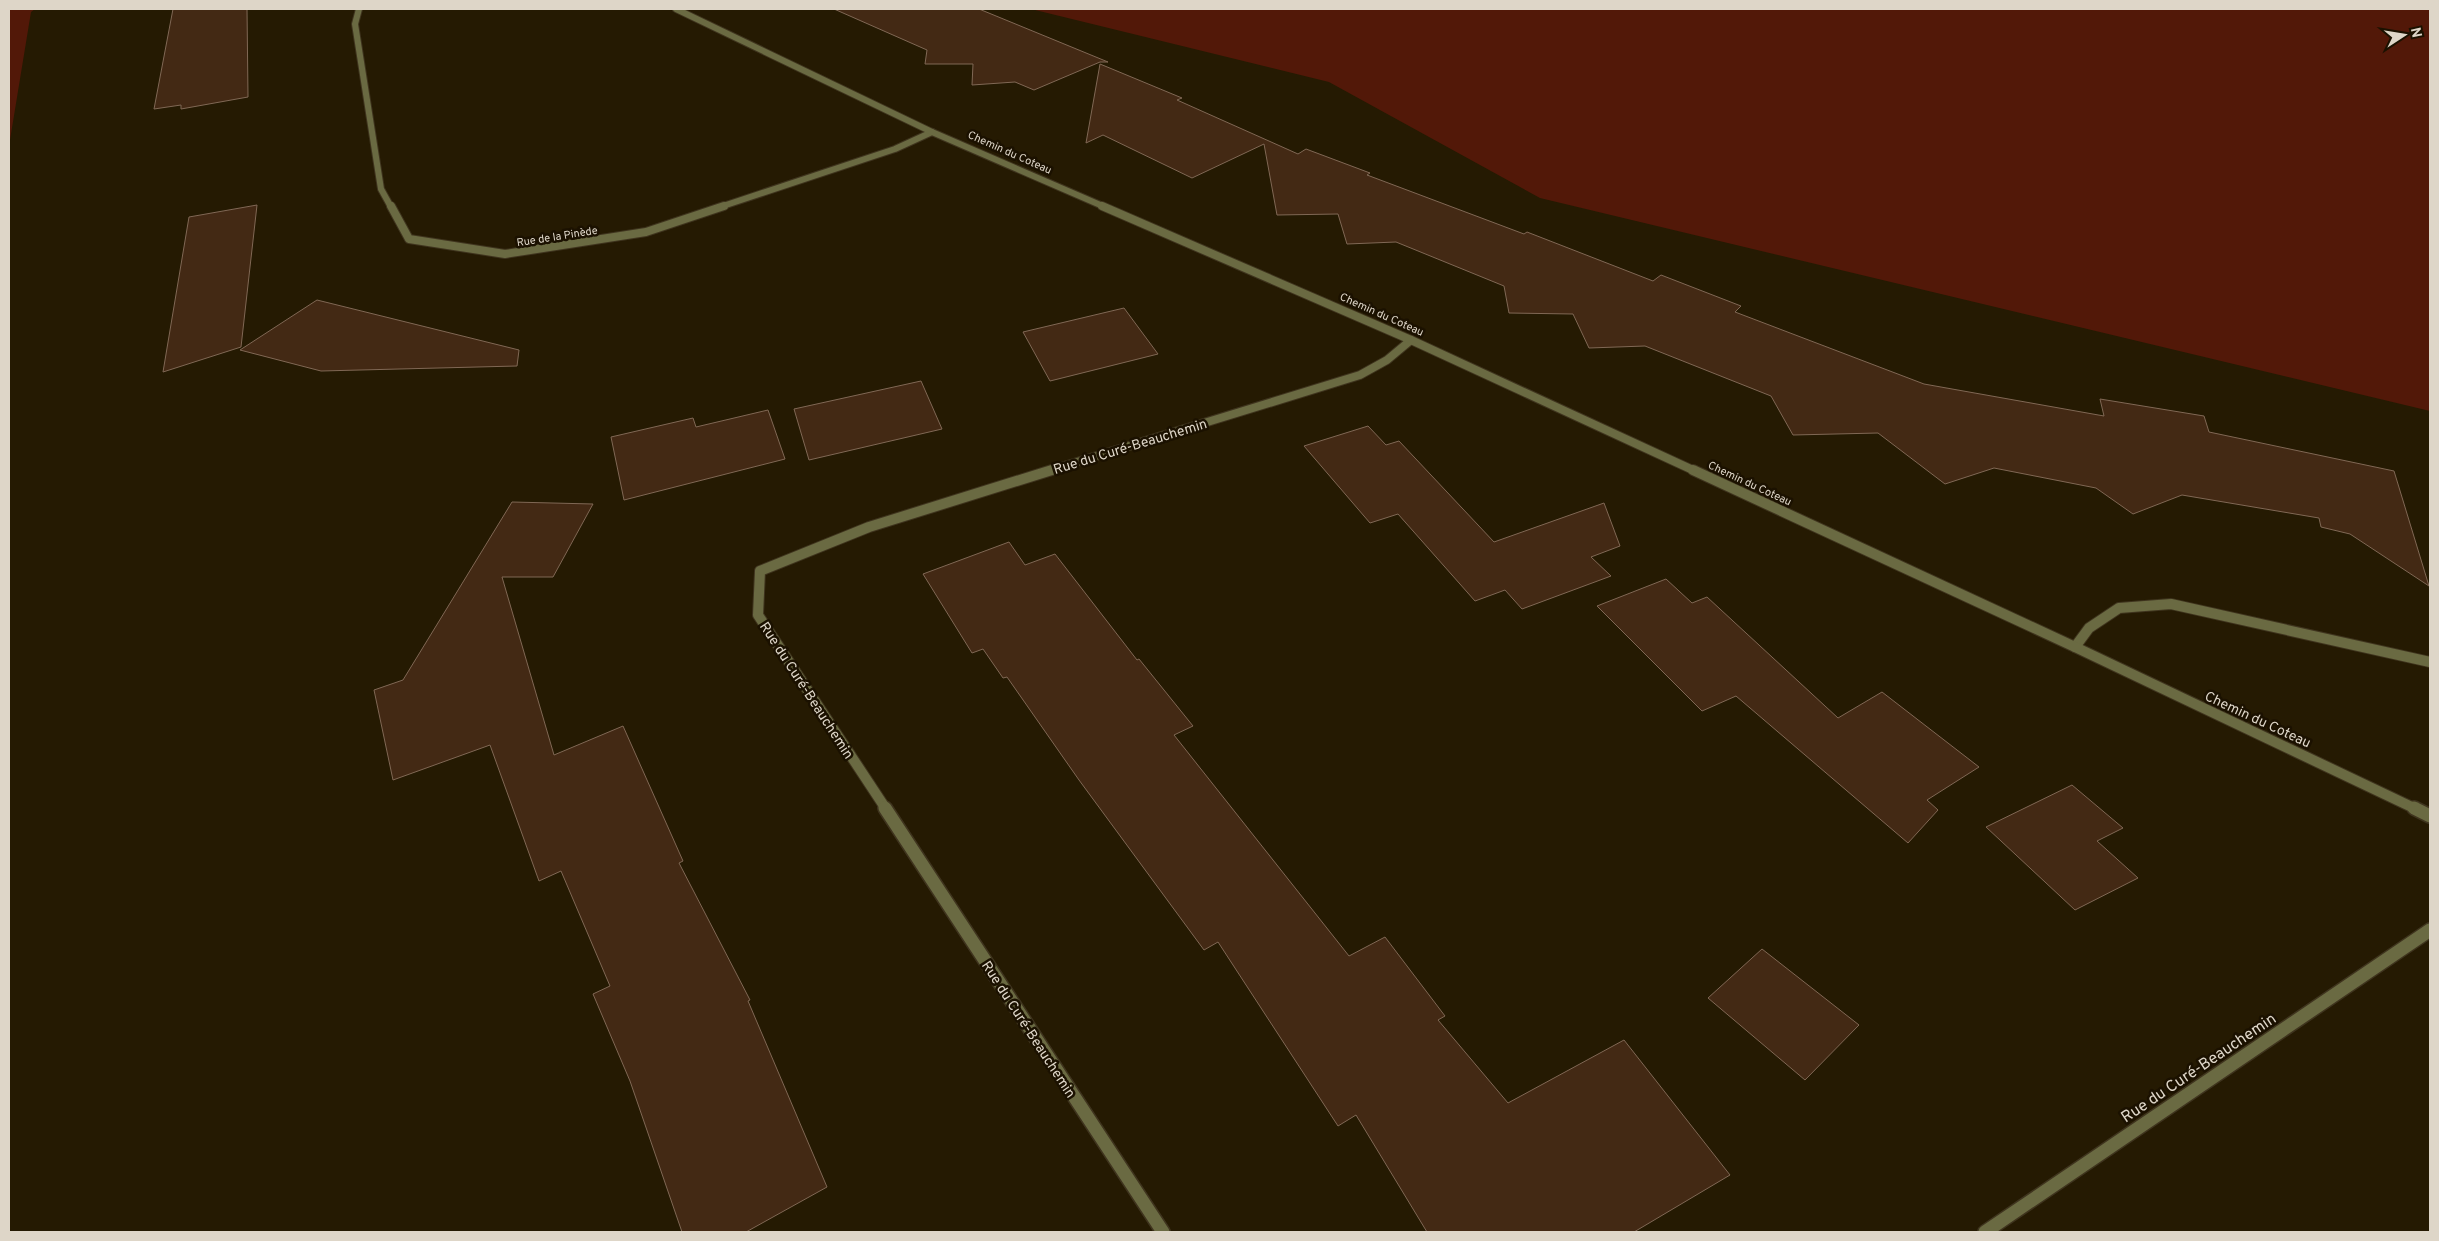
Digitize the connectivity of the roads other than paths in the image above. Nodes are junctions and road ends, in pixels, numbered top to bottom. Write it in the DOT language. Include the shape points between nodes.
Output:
graph roads {
  1 [pos="359,9"];
  2 [pos="676,9"];
  3 [pos="932,132"];
  4 [pos="1411,340"];
  5 [pos="2075,647"];
  6 [pos="2430,662"];
  7 [pos="2430,816"];
  8 [pos="2430,930"];
  9 [pos="1163,1232"];
  10 [pos="1985,1232"];
  1 -- 3 [label="street, Rue de la Pinède" via="355,24 381,189 409,239 505,254 646,232 895,149"];
  2 -- 3 [label="street, Chemin du Coteau"];
  3 -- 4 [label="street, Chemin du Coteau"];
  4 -- 5 [label="street, Chemin du Coteau"];
  4 -- 9 [label="street, Rue du Curé-Beauchemin" via="1360,375 869,527 760,571 758,615"];
  5 -- 6 [label="street" via="2089,628 2119,608 2171,604"];
  5 -- 7 [label="street, Chemin du Coteau"];
  8 -- 10 [label="street, Rue du Curé-Beauchemin"];
}
